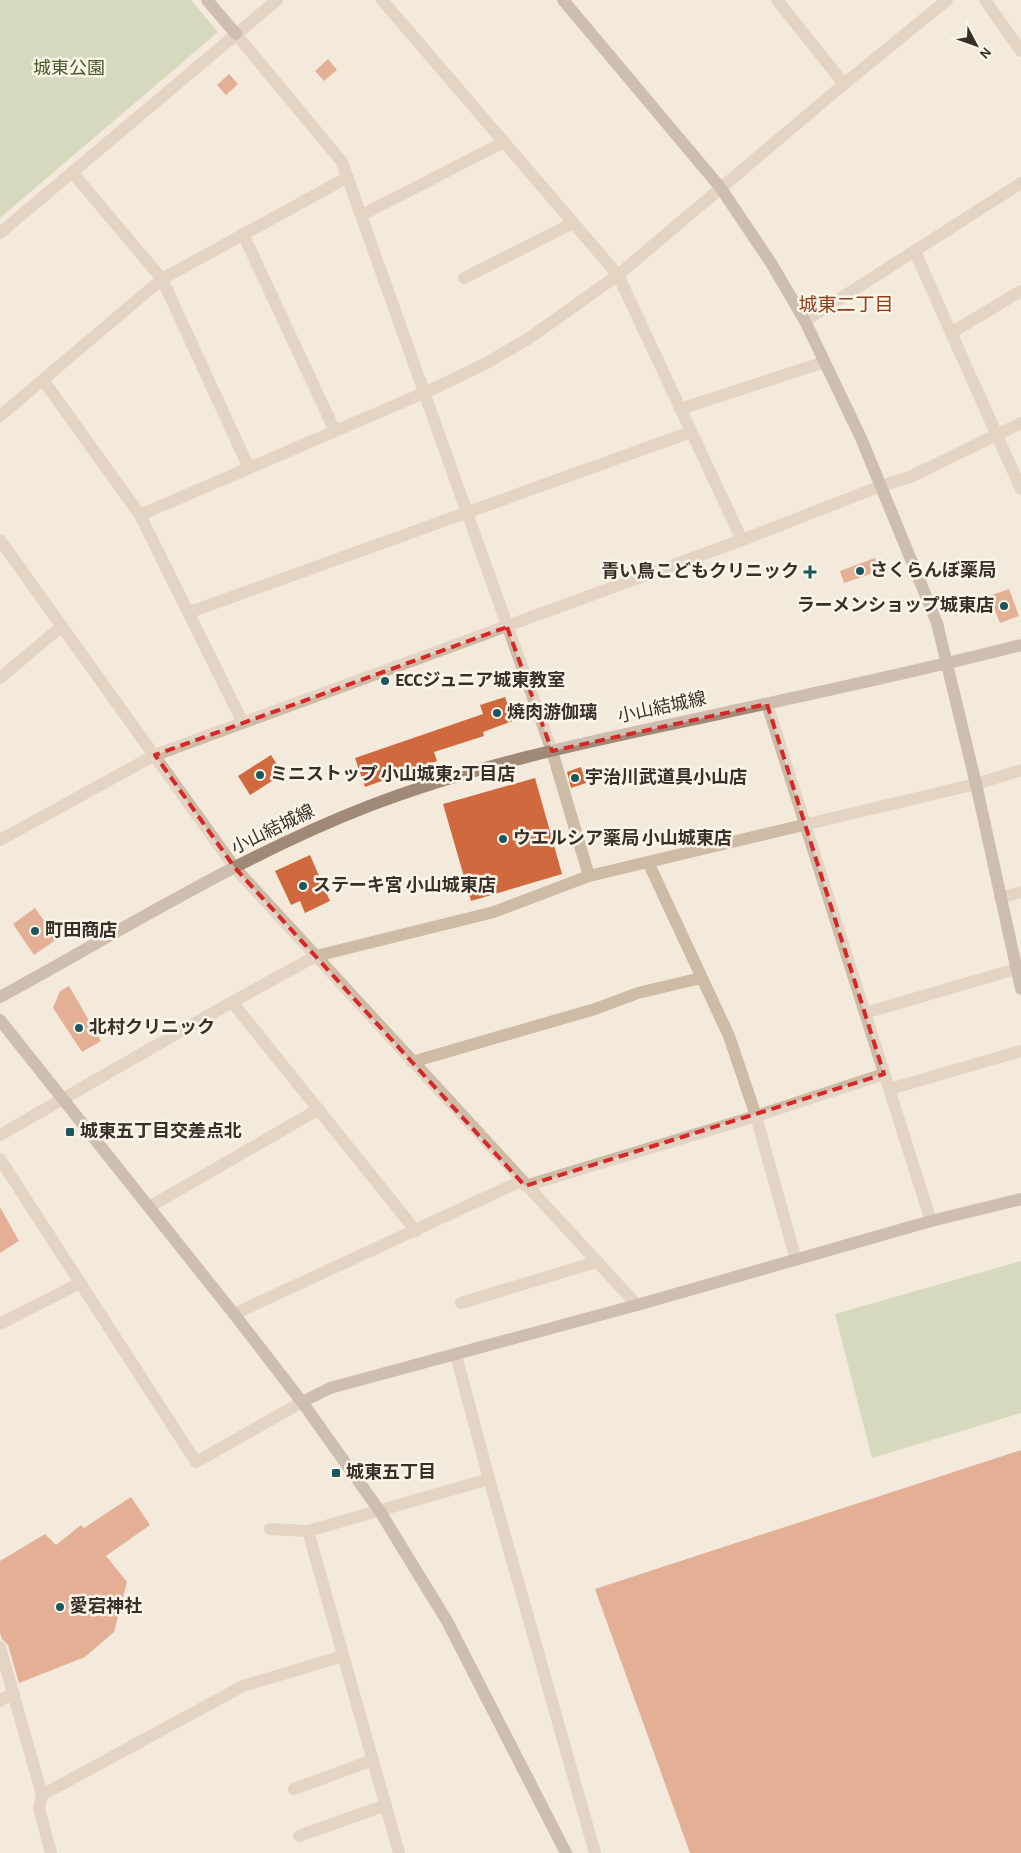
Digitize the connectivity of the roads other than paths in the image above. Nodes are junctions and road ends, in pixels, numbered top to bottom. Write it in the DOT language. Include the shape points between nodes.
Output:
graph roads {
  1 [pos="207,0"];
  2 [pos="277,0"];
  3 [pos="382,0"];
  4 [pos="563,0"];
  5 [pos="776,0"];
  6 [pos="947,0"];
  7 [pos="985,0"];
  8 [pos="236,34"];
  9 [pos="1021,50"];
  10 [pos="844,84"];
  11 [pos="504,142"];
  12 [pos="72,172"];
  13 [pos="348,177"];
  14 [pos="1021,183"];
  15 [pos="720,187"];
  16 [pos="362,215"];
  17 [pos="573,223"];
  18 [pos="0,233"];
  19 [pos="243,234"];
  20 [pos="915,252"];
  21 [pos="618,275"];
  22 [pos="464,278"];
  23 [pos="162,279"];
  24 [pos="1021,291"];
  25 [pos="805,321"];
  26 [pos="951,334"];
  27 [pos="824,362"];
  28 [pos="43,380"];
  29 [pos="426,392"];
  30 [pos="680,409"];
  31 [pos="0,416"];
  32 [pos="1021,423"];
  33 [pos="335,431"];
  34 [pos="691,432"];
  35 [pos="996,435"];
  36 [pos="249,468"];
  37 [pos="880,486"];
  38 [pos="1021,488"];
  39 [pos="466,511"];
  40 [pos="140,515"];
  41 [pos="0,540"];
  42 [pos="742,540"];
  43 [pos="190,612"];
  44 [pos="62,626"];
  45 [pos="507,626"];
  46 [pos="1021,644"];
  47 [pos="948,663"];
  48 [pos="0,678"];
  49 [pos="767,704"];
  50 [pos="243,723"];
  51 [pos="552,751"];
  52 [pos="154,756"];
  53 [pos="1021,770"];
  54 [pos="976,784"];
  55 [pos="806,824"];
  56 [pos="0,840"];
  57 [pos="648,862"];
  58 [pos="235,868"];
  59 [pos="589,876"];
  60 [pos="1021,892"];
  61 [pos="1000,898"];
  62 [pos="316,956"];
  63 [pos="1016,969"];
  64 [pos="701,978"];
  65 [pos="1021,989"];
  66 [pos="0,997"];
  67 [pos="232,1002"];
  68 [pos="865,1013"];
  69 [pos="0,1020"];
  70 [pos="1021,1051"];
  71 [pos="412,1062"];
  72 [pos="884,1074"];
  73 [pos="890,1089"];
  74 [pos="62,1099"];
  75 [pos="318,1109"];
  76 [pos="756,1116"];
  77 [pos="0,1135"];
  78 [pos="0,1159"];
  79 [pos="523,1184"];
  80 [pos="1021,1199"];
  81 [pos="149,1207"];
  82 [pos="931,1221"];
  83 [pos="416,1232"];
  84 [pos="796,1260"];
  85 [pos="596,1262"];
  86 [pos="80,1283"];
  87 [pos="461,1303"];
  88 [pos="637,1305"];
  89 [pos="234,1314"];
  90 [pos="0,1324"];
  91 [pos="456,1354"];
  92 [pos="302,1402"];
  93 [pos="489,1479"];
  94 [pos="379,1510"];
  95 [pos="270,1529"];
  96 [pos="308,1531"];
  97 [pos="0,1647"];
  98 [pos="343,1656"];
  99 [pos="14,1693"];
  100 [pos="0,1701"];
  101 [pos="373,1760"];
  102 [pos="294,1789"];
  103 [pos="42,1796"];
  104 [pos="386,1805"];
  105 [pos="300,1836"];
  106 [pos="51,1853"];
  107 [pos="399,1853"];
  108 [pos="566,1853"];
  109 [pos="595,1853"];
  1 -- 8 [label="street"];
  2 -- 8 [label="street"];
  3 -- 11 [label="street"];
  4 -- 15 [label="street"];
  5 -- 10 [label="street"];
  6 -- 10 [label="street"];
  7 -- 9 [label="street"];
  8 -- 12 [label="street"];
  8 -- 13 [label="street" via="342,162"];
  10 -- 15 [label="street"];
  11 -- 16 [label="street"];
  11 -- 17 [label="street"];
  12 -- 18 [label="street"];
  12 -- 23 [label="street"];
  13 -- 16 [label="street"];
  13 -- 19 [label="street"];
  14 -- 20 [label="street"];
  15 -- 21 [label="street"];
  15 -- 25 [label="street"];
  16 -- 29 [label="street"];
  17 -- 21 [label="street"];
  17 -- 22 [label="street"];
  19 -- 23 [label="street"];
  19 -- 33 [label="street"];
  20 -- 25 [label="street"];
  20 -- 26 [label="street"];
  21 -- 29 [label="street" via="523,341 485,364"];
  21 -- 30 [label="street"];
  23 -- 28 [label="street"];
  23 -- 36 [label="street"];
  24 -- 26 [label="street"];
  25 -- 27 [label="street"];
  26 -- 35 [label="street"];
  27 -- 30 [label="street"];
  27 -- 37 [label="street"];
  28 -- 31 [label="street"];
  28 -- 40 [label="street"];
  29 -- 33 [label="street"];
  29 -- 39 [label="street"];
  30 -- 34 [label="street"];
  32 -- 35 [label="street"];
  33 -- 36 [label="street"];
  34 -- 39 [label="street"];
  34 -- 42 [label="street"];
  35 -- 37 [label="street" via="910,477"];
  35 -- 38 [label="street"];
  36 -- 40 [label="street"];
  37 -- 42 [label="street"];
  37 -- 47 [label="street" via="937,623"];
  39 -- 43 [label="street"];
  39 -- 45 [label="street"];
  40 -- 43 [label="street"];
  41 -- 44 [label="street"];
  42 -- 45 [label="street"];
  43 -- 50 [label="street"];
  44 -- 48 [label="street"];
  44 -- 52 [label="street"];
  45 -- 50 [label="street"];
  45 -- 51 [label="street"];
  46 -- 47 [label="street, 小山結城線"];
  47 -- 49 [label="street, 小山結城線"];
  47 -- 54 [label="street"];
  49 -- 51 [label="street, 小山結城線"];
  49 -- 55 [label="street"];
  50 -- 52 [label="street"];
  51 -- 58 [label="street, 小山結城線" via="482,768 369,806"];
  51 -- 59 [label="street"];
  52 -- 56 [label="street"];
  52 -- 58 [label="street"];
  53 -- 54 [label="street"];
  54 -- 55 [label="street"];
  54 -- 61 [label="street"];
  55 -- 57 [label="street"];
  55 -- 68 [label="street"];
  57 -- 59 [label="street"];
  57 -- 64 [label="street"];
  58 -- 62 [label="street"];
  58 -- 66 [label="street, 小山結城線"];
  59 -- 62 [label="street" via="494,912"];
  60 -- 61 [label="street"];
  61 -- 63 [label="street"];
  62 -- 67 [label="street"];
  62 -- 71 [label="street"];
  63 -- 65 [label="street"];
  63 -- 68 [label="street"];
  64 -- 71 [label="street" via="638,992 595,1009"];
  64 -- 76 [label="street" via="729,1036"];
  67 -- 74 [label="street"];
  67 -- 75 [label="street"];
  68 -- 72 [label="street"];
  69 -- 74 [label="street"];
  70 -- 73 [label="street"];
  71 -- 79 [label="street"];
  72 -- 73 [label="street"];
  72 -- 76 [label="street"];
  73 -- 82 [label="street"];
  74 -- 77 [label="street"];
  74 -- 81 [label="street"];
  75 -- 81 [label="street"];
  75 -- 83 [label="street"];
  76 -- 79 [label="street"];
  76 -- 84 [label="street"];
  78 -- 86 [label="street"];
  79 -- 83 [label="street"];
  79 -- 85 [label="street"];
  80 -- 82 [label="street"];
  81 -- 89 [label="street"];
  82 -- 84 [label="street"];
  83 -- 89 [label="street"];
  84 -- 88 [label="street"];
  85 -- 87 [label="street"];
  85 -- 88 [label="street"];
  86 -- 90 [label="street"];
  86 -- 92 [label="street" via="196,1462"];
  88 -- 91 [label="street"];
  89 -- 92 [label="street"];
  91 -- 92 [label="street" via="330,1388"];
  91 -- 93 [label="street"];
  92 -- 94 [label="street"];
  93 -- 94 [label="street"];
  93 -- 109 [label="street"];
  94 -- 96 [label="street"];
  94 -- 108 [label="street" via="447,1621"];
  95 -- 96 [label="street"];
  96 -- 98 [label="street"];
  97 -- 99 [label="street"];
  98 -- 101 [label="street"];
  98 -- 103 [label="street" via="243,1686"];
  99 -- 100 [label="street"];
  99 -- 103 [label="street"];
  101 -- 102 [label="street"];
  101 -- 104 [label="street"];
  103 -- 106 [label="street" via="39,1808"];
  104 -- 105 [label="street"];
  104 -- 107 [label="street"];
}
